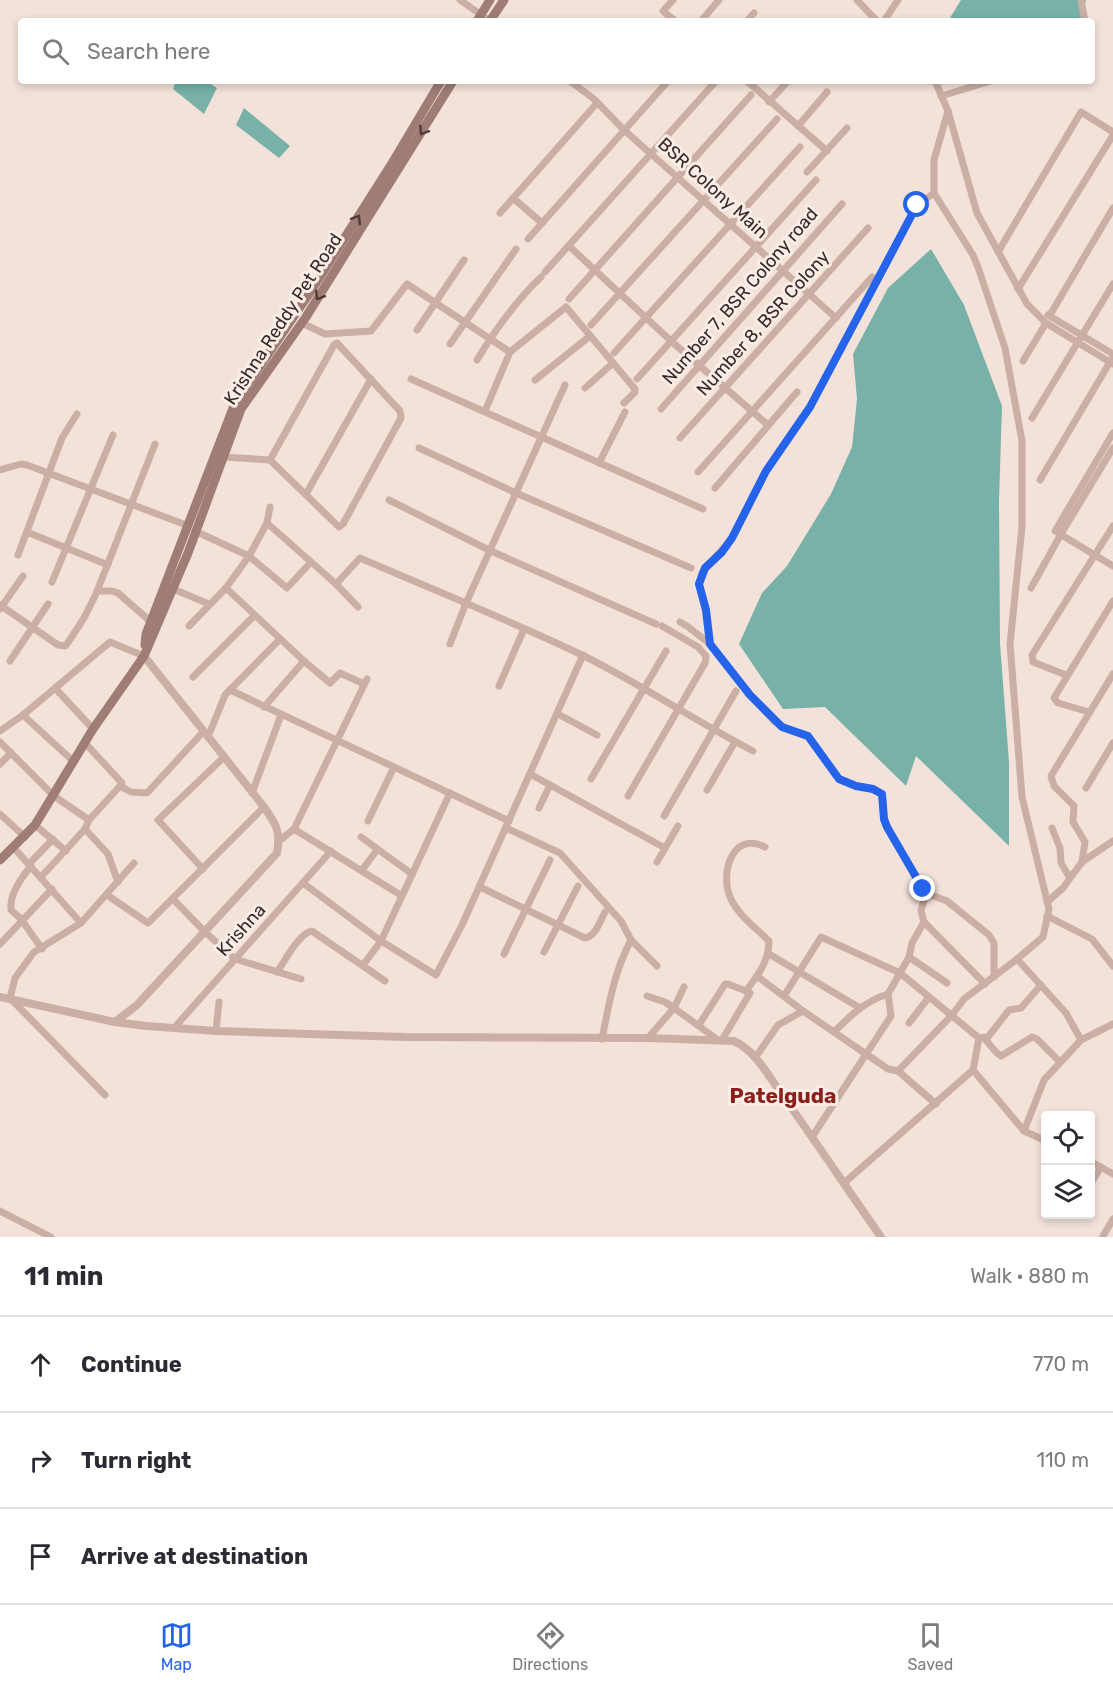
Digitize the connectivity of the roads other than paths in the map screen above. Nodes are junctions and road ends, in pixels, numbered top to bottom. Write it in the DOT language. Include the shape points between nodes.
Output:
graph roads {
  1 [pos="460,0"];
  2 [pos="490,0"];
  3 [pos="504,0"];
  4 [pos="673,0"];
  5 [pos="719,0"];
  6 [pos="857,0"];
  7 [pos="898,0"];
  8 [pos="1081,0"];
  9 [pos="754,14"];
  10 [pos="479,18"];
  11 [pos="492,18"];
  12 [pos="671,18"];
  13 [pos="704,18"];
  14 [pos="750,18"];
  15 [pos="874,18"];
  16 [pos="887,18"];
  17 [pos="1084,18"];
  18 [pos="439,84"];
  19 [pos="451,84"];
  20 [pos="574,84"];
  21 [pos="665,84"];
  22 [pos="713,84"];
  23 [pos="750,84"];
  24 [pos="785,84"];
  25 [pos="936,84"];
  26 [pos="981,84"];
  27 [pos="827,92"];
  28 [pos="751,95"];
  29 [pos="941,96"];
  30 [pos="769,102"];
  31 [pos="597,103"];
  32 [pos="948,111"];
  33 [pos="777,119"];
  34 [pos="798,126"];
  35 [pos="847,128"];
  36 [pos="624,130"];
  37 [pos="1113,134"];
  38 [pos="800,147"];
  39 [pos="827,151"];
  40 [pos="651,153"];
  41 [pos="807,172"];
  42 [pos="678,176"];
  43 [pos="816,180"];
  44 [pos="934,193"];
  45 [pos="513,198"];
  46 [pos="704,200"];
  47 [pos="842,204"];
  48 [pos="1113,208"];
  49 [pos="500,213"];
  50 [pos="542,223"];
  51 [pos="730,224"];
  52 [pos="868,228"];
  53 [pos="528,239"];
  54 [pos="568,246"];
  55 [pos="756,248"];
  56 [pos="516,249"];
  57 [pos="998,252"];
  58 [pos="464,260"];
  59 [pos="594,270"];
  60 [pos="783,271"];
  61 [pos="872,277"];
  62 [pos="1113,284"];
  63 [pos="1018,288"];
  64 [pos="619,293"];
  65 [pos="809,293"];
  66 [pos="569,299"];
  67 [pos="435,302"];
  68 [pos="1050,315"];
  69 [pos="1040,316"];
  70 [pos="645,317"];
  71 [pos="836,318"];
  72 [pos="465,322"];
  73 [pos="302,323"];
  74 [pos="1046,323"];
  75 [pos="591,325"];
  76 [pos="417,330"];
  77 [pos="1083,335"];
  78 [pos="590,336"];
  79 [pos="490,339"];
  80 [pos="671,341"];
  81 [pos="1078,343"];
  82 [pos="450,344"];
  83 [pos="510,352"];
  84 [pos="614,353"];
  85 [pos="1112,359"];
  86 [pos="477,360"];
  87 [pos="1023,362"];
  88 [pos="614,363"];
  89 [pos="699,365"];
  90 [pos="370,379"];
  91 [pos="411,379"];
  92 [pos="637,379"];
  93 [pos="535,380"];
  94 [pos="565,385"];
  95 [pos="585,388"];
  96 [pos="725,388"];
  97 [pos="797,392"];
  98 [pos="624,403"];
  99 [pos="661,409"];
  100 [pos="485,411"];
  101 [pos="625,412"];
  102 [pos="752,412"];
  103 [pos="77,414"];
  104 [pos="1032,418"];
  105 [pos="768,425"];
  106 [pos="1113,433"];
  107 [pos="113,435"];
  108 [pos="541,437"];
  109 [pos="680,438"];
  110 [pos="155,444"];
  111 [pos="419,448"];
  112 [pos="1113,448"];
  113 [pos="223,458"];
  114 [pos="270,460"];
  115 [pos="599,463"];
  116 [pos="0,470"];
  117 [pos="698,472"];
  118 [pos="50,473"];
  119 [pos="1040,480"];
  120 [pos="715,488"];
  121 [pos="91,489"];
  122 [pos="516,493"];
  123 [pos="306,494"];
  124 [pos="389,500"];
  125 [pos="132,505"];
  126 [pos="270,507"];
  127 [pos="703,509"];
  128 [pos="267,523"];
  129 [pos="1113,526"];
  130 [pos="192,529"];
  131 [pos="27,532"];
  132 [pos="1061,534"];
  133 [pos="66,548"];
  134 [pos="490,551"];
  135 [pos="18,555"];
  136 [pos="1096,555"];
  137 [pos="249,556"];
  138 [pos="311,562"];
  139 [pos="108,565"];
  140 [pos="1113,566"];
  141 [pos="691,568"];
  142 [pos="23,576"];
  143 [pos="52,582"];
  144 [pos="336,584"];
  145 [pos="173,588"];
  146 [pos="226,588"];
  147 [pos="1030,588"];
  148 [pos="97,591"];
  149 [pos="1113,601"];
  150 [pos="466,603"];
  151 [pos="48,604"];
  152 [pos="209,604"];
  153 [pos="1,606"];
  154 [pos="358,607"];
  155 [pos="254,616"];
  156 [pos="151,622"];
  157 [pos="680,622"];
  158 [pos="189,626"];
  159 [pos="32,627"];
  160 [pos="524,629"];
  161 [pos="280,639"];
  162 [pos="450,644"];
  163 [pos="710,644"];
  164 [pos="666,651"];
  165 [pos="583,655"];
  166 [pos="144,656"];
  167 [pos="10,661"];
  168 [pos="304,661"];
  169 [pos="1113,674"];
  170 [pos="1066,675"];
  171 [pos="193,677"];
  172 [pos="499,686"];
  173 [pos="55,688"];
  174 [pos="644,688"];
  175 [pos="230,690"];
  176 [pos="736,691"];
  177 [pos="264,706"];
  178 [pos="678,708"];
  179 [pos="1089,712"];
  180 [pos="558,714"];
  181 [pos="23,715"];
  182 [pos="281,715"];
  183 [pos="93,729"];
  184 [pos="714,730"];
  185 [pos="0,731"];
  186 [pos="205,735"];
  187 [pos="597,735"];
  188 [pos="337,741"];
  189 [pos="0,742"];
  190 [pos="735,742"];
  191 [pos="85,743"];
  192 [pos="1113,743"];
  193 [pos="753,751"];
  194 [pos="11,753"];
  195 [pos="224,757"];
  196 [pos="73,761"];
  197 [pos="0,764"];
  198 [pos="394,768"];
  199 [pos="530,774"];
  200 [pos="591,779"];
  201 [pos="550,785"];
  202 [pos="120,786"];
  203 [pos="1086,788"];
  204 [pos="707,790"];
  205 [pos="252,793"];
  206 [pos="450,793"];
  207 [pos="54,796"];
  208 [pos="628,796"];
  209 [pos="264,807"];
  210 [pos="539,808"];
  211 [pos="0,814"];
  212 [pos="664,816"];
  213 [pos="89,820"];
  214 [pos="368,821"];
  215 [pos="508,824"];
  216 [pos="35,825"];
  217 [pos="678,826"];
  218 [pos="1052,828"];
  219 [pos="85,829"];
  220 [pos="294,829"];
  221 [pos="25,837"];
  222 [pos="361,837"];
  223 [pos="53,839"];
  224 [pos="1113,841"];
  225 [pos="279,842"];
  226 [pos="765,847"];
  227 [pos="14,848"];
  228 [pos="665,848"];
  229 [pos="377,850"];
  230 [pos="66,851"];
  231 [pos="331,851"];
  232 [pos="0,860"];
  233 [pos="550,860"];
  234 [pos="134,862"];
  235 [pos="657,862"];
  236 [pos="1082,862"];
  237 [pos="30,865"];
  238 [pos="203,869"];
  239 [pos="362,870"];
  240 [pos="412,874"];
  241 [pos="41,877"];
  242 [pos="1070,878"];
  243 [pos="118,882"];
  244 [pos="303,883"];
  245 [pos="578,886"];
  246 [pos="480,887"];
  247 [pos="52,889"];
  248 [pos="926,893"];
  249 [pos="107,895"];
  250 [pos="402,896"];
  251 [pos="173,899"];
  252 [pos="1047,902"];
  253 [pos="526,909"];
  254 [pos="605,912"];
  255 [pos="1047,916"];
  256 [pos="21,919"];
  257 [pos="924,921"];
  258 [pos="81,923"];
  259 [pos="558,925"];
  260 [pos="204,931"];
  261 [pos="631,940"];
  262 [pos="381,941"];
  263 [pos="0,944"];
  264 [pos="42,948"];
  265 [pos="544,952"];
  266 [pos="504,954"];
  267 [pos="769,954"];
  268 [pos="909,957"];
  269 [pos="235,959"];
  270 [pos="1017,959"];
  271 [pos="363,965"];
  272 [pos="657,966"];
  273 [pos="1113,966"];
  274 [pos="799,970"];
  275 [pos="277,972"];
  276 [pos="900,973"];
  277 [pos="757,976"];
  278 [pos="994,977"];
  279 [pos="301,979"];
  280 [pos="385,981"];
  281 [pos="947,983"];
  282 [pos="985,984"];
  283 [pos="1041,986"];
  284 [pos="684,987"];
  285 [pos="746,991"];
  286 [pos="888,994"];
  287 [pos="647,996"];
  288 [pos="784,996"];
  289 [pos="0,997"];
  290 [pos="929,997"];
  291 [pos="10,998"];
  292 [pos="219,1002"];
  293 [pos="674,1008"];
  294 [pos="860,1008"];
  295 [pos="132,1009"];
  296 [pos="803,1011"];
  297 [pos="952,1015"];
  298 [pos="115,1022"];
  299 [pos="909,1023"];
  300 [pos="1113,1024"];
  301 [pos="699,1025"];
  302 [pos="146,1026"];
  303 [pos="174,1028"];
  304 [pos="216,1031"];
  305 [pos="834,1032"];
  306 [pos="648,1038"];
  307 [pos="981,1038"];
  308 [pos="602,1039"];
  309 [pos="720,1040"];
  310 [pos="1081,1040"];
  311 [pos="865,1053"];
  312 [pos="755,1058"];
  313 [pos="1060,1062"];
  314 [pos="973,1070"];
  315 [pos="898,1071"];
  316 [pos="105,1095"];
  317 [pos="936,1104"];
  318 [pos="1024,1131"];
  319 [pos="813,1137"];
  320 [pos="1041,1138"];
  321 [pos="1095,1164"];
  322 [pos="1101,1167"];
  323 [pos="1113,1174"];
  324 [pos="1095,1177"];
  325 [pos="844,1183"];
  326 [pos="0,1211"];
  327 [pos="1113,1219"];
  328 [pos="1103,1236"];
  329 [pos="51,1237"];
  330 [pos="880,1237"];
  1 -- 10 [label="street"];
  2 -- 10 [label="main road"];
  3 -- 11 [label="main road"];
  4 -- 12 [label="street" via="663,12"];
  5 -- 13 [label="street"];
  6 -- 15 [label="street"];
  7 -- 16 [label="street"];
  8 -- 17 [label="street"];
  9 -- 14 [label="street"];
  130 -- 18 [label="main road, Krishna Reddy Pet Road, one-way" via="235,403 309,294"];
  19 -- 73 [label="main road, Krishna Reddy Pet Road, one-way"];
  20 -- 31 [label="street, BSR Colony Main"];
  21 -- 36 [label="street"];
  22 -- 40 [label="street"];
  23 -- 30 [label="street"];
  24 -- 30 [label="street"];
  25 -- 29 [label="street"];
  26 -- 29 [label="street"];
  27 -- 34 [label="street"];
  28 -- 42 [label="street"];
  29 -- 32 [label="street"];
  30 -- 34 [label="street"];
  31 -- 36 [label="street, BSR Colony Main"];
  31 -- 45 [label="street"];
  32 -- 44 [label="street" via="934,160"];
  32 -- 57 [label="street" via="977,213"];
  33 -- 46 [label="street"];
  34 -- 39 [label="street"];
  35 -- 39 [label="street"];
  36 -- 40 [label="street, BSR Colony Main"];
  36 -- 50 [label="street"];
  37 -- 57 [label="street" via="1081,112"];
  37 -- 63 [label="street"];
  38 -- 51 [label="street"];
  39 -- 41 [label="street"];
  40 -- 42 [label="street, BSR Colony Main"];
  40 -- 54 [label="street"];
  42 -- 46 [label="street, BSR Colony Main"];
  42 -- 59 [label="street"];
  43 -- 55 [label="street"];
  44 -- 163 [label="street" via="915,208 810,407 766,471 732,538 702,573 699,584"];
  44 -- 252 [label="street" via="979,270 1005,348 1022,441 1022,527 1010,644 1022,796"];
  45 -- 49 [label="street"];
  45 -- 50 [label="street"];
  46 -- 51 [label="street, BSR Colony Main"];
  46 -- 64 [label="street"];
  47 -- 60 [label="street, Number 7, BSR Colony road"];
  48 -- 68 [label="street"];
  50 -- 53 [label="street"];
  51 -- 55 [label="street, BSR Colony Main"];
  51 -- 70 [label="street"];
  52 -- 65 [label="street, Number 8, BSR Colony"];
  54 -- 59 [label="street"];
  54 -- 79 [label="street"];
  55 -- 60 [label="street, BSR Colony Main"];
  55 -- 80 [label="street"];
  56 -- 72 [label="street"];
  57 -- 63 [label="street"];
  58 -- 67 [label="street"];
  59 -- 64 [label="street"];
  59 -- 66 [label="street"];
  60 -- 65 [label="street, BSR Colony Main"];
  60 -- 89 [label="street, Number 7, BSR Colony road"];
  61 -- 71 [label="street"];
  62 -- 77 [label="street"];
  63 -- 69 [label="street"];
  64 -- 70 [label="street"];
  64 -- 75 [label="street"];
  65 -- 71 [label="street, BSR Colony Main"];
  65 -- 96 [label="street, Number 8, BSR Colony"];
  67 -- 72 [label="street"];
  67 -- 73 [label="street" via="407,284 371,331 325,334"];
  67 -- 76 [label="street"];
  68 -- 69 [label="street"];
  68 -- 77 [label="street"];
  69 -- 74 [label="street"];
  70 -- 80 [label="street"];
  70 -- 84 [label="street"];
  71 -- 102 [label="street"];
  72 -- 79 [label="street"];
  72 -- 82 [label="street"];
  73 -- 113 [label="main road, Krishna Reddy Pet Road" via="241,409"];
  74 -- 81 [label="street"];
  74 -- 87 [label="street"];
  77 -- 81 [label="street"];
  77 -- 85 [label="street"];
  78 -- 83 [label="street" via="564,308"];
  78 -- 88 [label="street"];
  78 -- 93 [label="street"];
  79 -- 83 [label="street"];
  79 -- 86 [label="street"];
  80 -- 89 [label="street"];
  80 -- 92 [label="street"];
  81 -- 85 [label="street"];
  81 -- 104 [label="street"];
  83 -- 100 [label="street"];
  85 -- 119 [label="street"];
  88 -- 95 [label="street"];
  88 -- 98 [label="street" via="635,389"];
  89 -- 96 [label="street"];
  89 -- 99 [label="street, Number 7, BSR Colony road"];
  90 -- 114 [label="street" via="340,345 334,345"];
  90 -- 123 [label="street"];
  90 -- 123 [label="street" via="400,411 401,418 343,524 335,525"];
  91 -- 100 [label="street"];
  94 -- 108 [label="street"];
  96 -- 102 [label="street"];
  96 -- 109 [label="street, Number 8, BSR Colony"];
  97 -- 105 [label="street"];
  100 -- 108 [label="street"];
  101 -- 115 [label="street"];
  102 -- 105 [label="street"];
  102 -- 117 [label="street"];
  103 -- 118 [label="street" via="66,429"];
  105 -- 120 [label="street"];
  106 -- 132 [label="street" via="1055,531"];
  107 -- 121 [label="street"];
  108 -- 115 [label="street"];
  108 -- 122 [label="street"];
  110 -- 125 [label="street"];
  111 -- 122 [label="street"];
  112 -- 132 [label="street"];
  113 -- 114 [label="street"];
  113 -- 130 [label="main road, Krishna Reddy Pet Road"];
  114 -- 123 [label="street"];
  115 -- 127 [label="street"];
  116 -- 118 [label="street" via="21,464"];
  118 -- 121 [label="street"];
  118 -- 131 [label="street"];
  121 -- 125 [label="street"];
  121 -- 133 [label="street"];
  122 -- 134 [label="street"];
  122 -- 141 [label="street"];
  124 -- 134 [label="street"];
  125 -- 130 [label="street"];
  125 -- 139 [label="street"];
  126 -- 128 [label="street"];
  128 -- 137 [label="street"];
  128 -- 138 [label="street"];
  129 -- 136 [label="street"];
  130 -- 137 [label="street"];
  130 -- 145 [label="main road, Krishna Reddy Pet Road"];
  130 -- 156 [label="main road, Krishna Reddy Pet Road"];
  131 -- 133 [label="street"];
  131 -- 135 [label="street"];
  132 -- 136 [label="street"];
  132 -- 147 [label="street"];
  133 -- 139 [label="street"];
  133 -- 143 [label="street"];
  134 -- 150 [label="street"];
  134 -- 178 [label="street" via="659,625 698,647 706,656 705,663"];
  136 -- 140 [label="street"];
  136 -- 170 [label="street" via="1032,655 1038,665"];
  137 -- 138 [label="street" via="287,588"];
  137 -- 146 [label="street"];
  138 -- 144 [label="street"];
  139 -- 148 [label="street"];
  142 -- 153 [label="street"];
  144 -- 150 [label="street" via="360,558"];
  144 -- 154 [label="street"];
  145 -- 152 [label="street"];
  145 -- 166 [label="main road, Krishna Reddy Pet Road"];
  146 -- 152 [label="street"];
  146 -- 155 [label="street"];
  148 -- 156 [label="street" via="118,593"];
  148 -- 159 [label="street" via="65,646"];
  149 -- 170 [label="street"];
  150 -- 160 [label="street"];
  150 -- 162 [label="street"];
  151 -- 159 [label="street"];
  152 -- 158 [label="street"];
  153 -- 159 [label="street"];
  155 -- 161 [label="street"];
  155 -- 171 [label="street"];
  156 -- 166 [label="main road, Krishna Reddy Pet Road"];
  157 -- 163 [label="street"];
  159 -- 167 [label="street"];
  160 -- 165 [label="street"];
  160 -- 172 [label="street"];
  161 -- 168 [label="street"];
  161 -- 175 [label="street"];
  163 -- 248 [label="street" via="775,722 808,736 839,779 882,794 887,827"];
  164 -- 174 [label="street"];
  165 -- 174 [label="street"];
  165 -- 180 [label="street"];
  166 -- 173 [label="street" via="110,642"];
  166 -- 183 [label="main road, Krishna Reddy Pet Road"];
  166 -- 186 [label="street"];
  168 -- 177 [label="street"];
  168 -- 188 [label="street" via="330,683 340,673 366,682"];
  169 -- 179 [label="street"];
  170 -- 179 [label="street" via="1055,700"];
  173 -- 181 [label="street"];
  173 -- 183 [label="street"];
  174 -- 178 [label="street"];
  174 -- 200 [label="street"];
  175 -- 177 [label="street"];
  175 -- 186 [label="street"];
  176 -- 184 [label="street"];
  177 -- 182 [label="street"];
  178 -- 184 [label="street"];
  178 -- 208 [label="street"];
  179 -- 236 [label="street" via="1051,776 1054,786 1074,806 1073,822 1085,842"];
  180 -- 187 [label="street"];
  180 -- 199 [label="street"];
  181 -- 185 [label="street"];
  181 -- 196 [label="street"];
  182 -- 188 [label="street"];
  182 -- 205 [label="street"];
  183 -- 191 [label="main road, Krishna Reddy Pet Road"];
  184 -- 190 [label="street"];
  184 -- 212 [label="street"];
  186 -- 195 [label="street"];
  186 -- 202 [label="street" via="147,793 131,792"];
  188 -- 198 [label="street"];
  188 -- 220 [label="street"];
  189 -- 194 [label="street"];
  190 -- 193 [label="street"];
  190 -- 204 [label="street"];
  191 -- 196 [label="main road, Krishna Reddy Pet Road"];
  191 -- 202 [label="street" via="122,783"];
  192 -- 203 [label="street"];
  194 -- 197 [label="street"];
  194 -- 207 [label="street"];
  195 -- 205 [label="street"];
  195 -- 238 [label="street" via="158,820"];
  196 -- 207 [label="main road, Krishna Reddy Pet Road"];
  198 -- 206 [label="street"];
  198 -- 214 [label="street"];
  199 -- 201 [label="street"];
  199 -- 215 [label="street"];
  201 -- 210 [label="street"];
  201 -- 228 [label="street"];
  202 -- 213 [label="street"];
  205 -- 209 [label="street"];
  206 -- 215 [label="street"];
  206 -- 240 [label="street"];
  207 -- 213 [label="street"];
  207 -- 216 [label="main road, Krishna Reddy Pet Road"];
  209 -- 225 [label="street" via="277,827"];
  209 -- 238 [label="street"];
  211 -- 221 [label="street"];
  213 -- 219 [label="street"];
  215 -- 246 [label="street"];
  215 -- 261 [label="street" via="560,853 621,921"];
  216 -- 221 [label="main road, Krishna Reddy Pet Road"];
  216 -- 223 [label="street"];
  217 -- 228 [label="street"];
  218 -- 242 [label="street" via="1061,863"];
  219 -- 230 [label="street"];
  219 -- 243 [label="street" via="108,854"];
  220 -- 225 [label="street"];
  220 -- 231 [label="street"];
  221 -- 227 [label="main road, Krishna Reddy Pet Road"];
  222 -- 229 [label="street"];
  223 -- 230 [label="street"];
  223 -- 237 [label="street"];
  224 -- 236 [label="street"];
  225 -- 260 [label="street" via="277,853"];
  226 -- 267 [label="street" via="743,844 734,852 727,866 726,884 731,900 769,941"];
  227 -- 232 [label="main road, Krishna Reddy Pet Road"];
  227 -- 237 [label="street"];
  228 -- 235 [label="street"];
  229 -- 239 [label="street"];
  229 -- 240 [label="street"];
  230 -- 241 [label="street"];
  231 -- 239 [label="street"];
  231 -- 244 [label="street, Krishna"];
  233 -- 253 [label="street"];
  234 -- 243 [label="street"];
  236 -- 242 [label="street"];
  237 -- 241 [label="street"];
  237 -- 256 [label="street" via="10,903 11,910"];
  238 -- 251 [label="street"];
  239 -- 250 [label="street"];
  240 -- 250 [label="street"];
  241 -- 247 [label="street"];
  242 -- 252 [label="street"];
  243 -- 249 [label="street"];
  244 -- 262 [label="street"];
  244 -- 269 [label="street, Krishna"];
  245 -- 259 [label="street"];
  246 -- 253 [label="street"];
  246 -- 262 [label="street" via="436,975"];
  247 -- 256 [label="street"];
  247 -- 258 [label="street"];
  248 -- 257 [label="street" via="921,911"];
  248 -- 278 [label="street" via="947,901 989,935 994,943"];
  249 -- 251 [label="street" via="148,923"];
  249 -- 258 [label="street"];
  250 -- 262 [label="street"];
  251 -- 260 [label="street"];
  252 -- 255 [label="street"];
  253 -- 259 [label="street"];
  253 -- 266 [label="street"];
  254 -- 259 [label="street" via="590,937"];
  255 -- 270 [label="street" via="1043,937"];
  255 -- 273 [label="street" via="1092,939"];
  256 -- 263 [label="street"];
  256 -- 264 [label="street"];
  257 -- 268 [label="street"];
  257 -- 282 [label="street"];
  258 -- 264 [label="street"];
  259 -- 265 [label="street"];
  260 -- 269 [label="street"];
  260 -- 295 [label="street"];
  261 -- 272 [label="street"];
  261 -- 308 [label="street" via="614,980"];
  262 -- 271 [label="street"];
  264 -- 291 [label="street" via="34,952 15,978"];
  267 -- 274 [label="street"];
  267 -- 277 [label="street"];
  268 -- 276 [label="street"];
  268 -- 281 [label="street"];
  269 -- 275 [label="street"];
  269 -- 303 [label="street, Krishna"];
  270 -- 278 [label="street"];
  270 -- 283 [label="street"];
  271 -- 275 [label="street" via="312,931 301,937"];
  271 -- 280 [label="street"];
  274 -- 276 [label="street" via="821,937"];
  274 -- 288 [label="street"];
  274 -- 294 [label="street"];
  275 -- 279 [label="street"];
  276 -- 286 [label="street"];
  276 -- 290 [label="street"];
  277 -- 285 [label="street"];
  277 -- 288 [label="street"];
  278 -- 282 [label="street"];
  282 -- 297 [label="street" via="964,999"];
  283 -- 307 [label="street" via="1021,1008 1009,1010 988,1037"];
  283 -- 310 [label="street" via="1066,1013"];
  284 -- 293 [label="street"];
  285 -- 301 [label="street" via="725,984"];
  285 -- 309 [label="street" via="750,993"];
  286 -- 294 [label="street"];
  286 -- 311 [label="street" via="891,1016"];
  287 -- 293 [label="street"];
  288 -- 296 [label="street"];
  289 -- 291 [label="street"];
  290 -- 297 [label="street"];
  290 -- 299 [label="street"];
  291 -- 298 [label="street"];
  291 -- 316 [label="street"];
  292 -- 304 [label="street"];
  293 -- 301 [label="street"];
  293 -- 306 [label="street"];
  294 -- 305 [label="street"];
  295 -- 298 [label="street"];
  295 -- 302 [label="street"];
  296 -- 305 [label="street"];
  296 -- 312 [label="street" via="778,1025"];
  297 -- 307 [label="street"];
  297 -- 315 [label="street"];
  298 -- 302 [label="street"];
  300 -- 310 [label="street"];
  301 -- 309 [label="street"];
  302 -- 303 [label="street"];
  303 -- 304 [label="street"];
  304 -- 308 [label="street"];
  305 -- 311 [label="street"];
  306 -- 308 [label="street"];
  306 -- 309 [label="street"];
  307 -- 313 [label="street" via="1001,1056 1032,1037"];
  307 -- 314 [label="street"];
  309 -- 312 [label="street" via="743,1045"];
  310 -- 313 [label="street"];
  311 -- 315 [label="street" via="888,1069"];
  311 -- 319 [label="street"];
  312 -- 319 [label="street"];
  313 -- 318 [label="street" via="1044,1080"];
  314 -- 317 [label="street"];
  314 -- 318 [label="street"];
  315 -- 317 [label="street"];
  317 -- 325 [label="street"];
  318 -- 320 [label="street"];
  319 -- 325 [label="street"];
  321 -- 322 [label="street"];
  322 -- 323 [label="street"];
  322 -- 324 [label="street"];
  325 -- 330 [label="street"];
  326 -- 329 [label="street"];
  327 -- 328 [label="street"];
}
